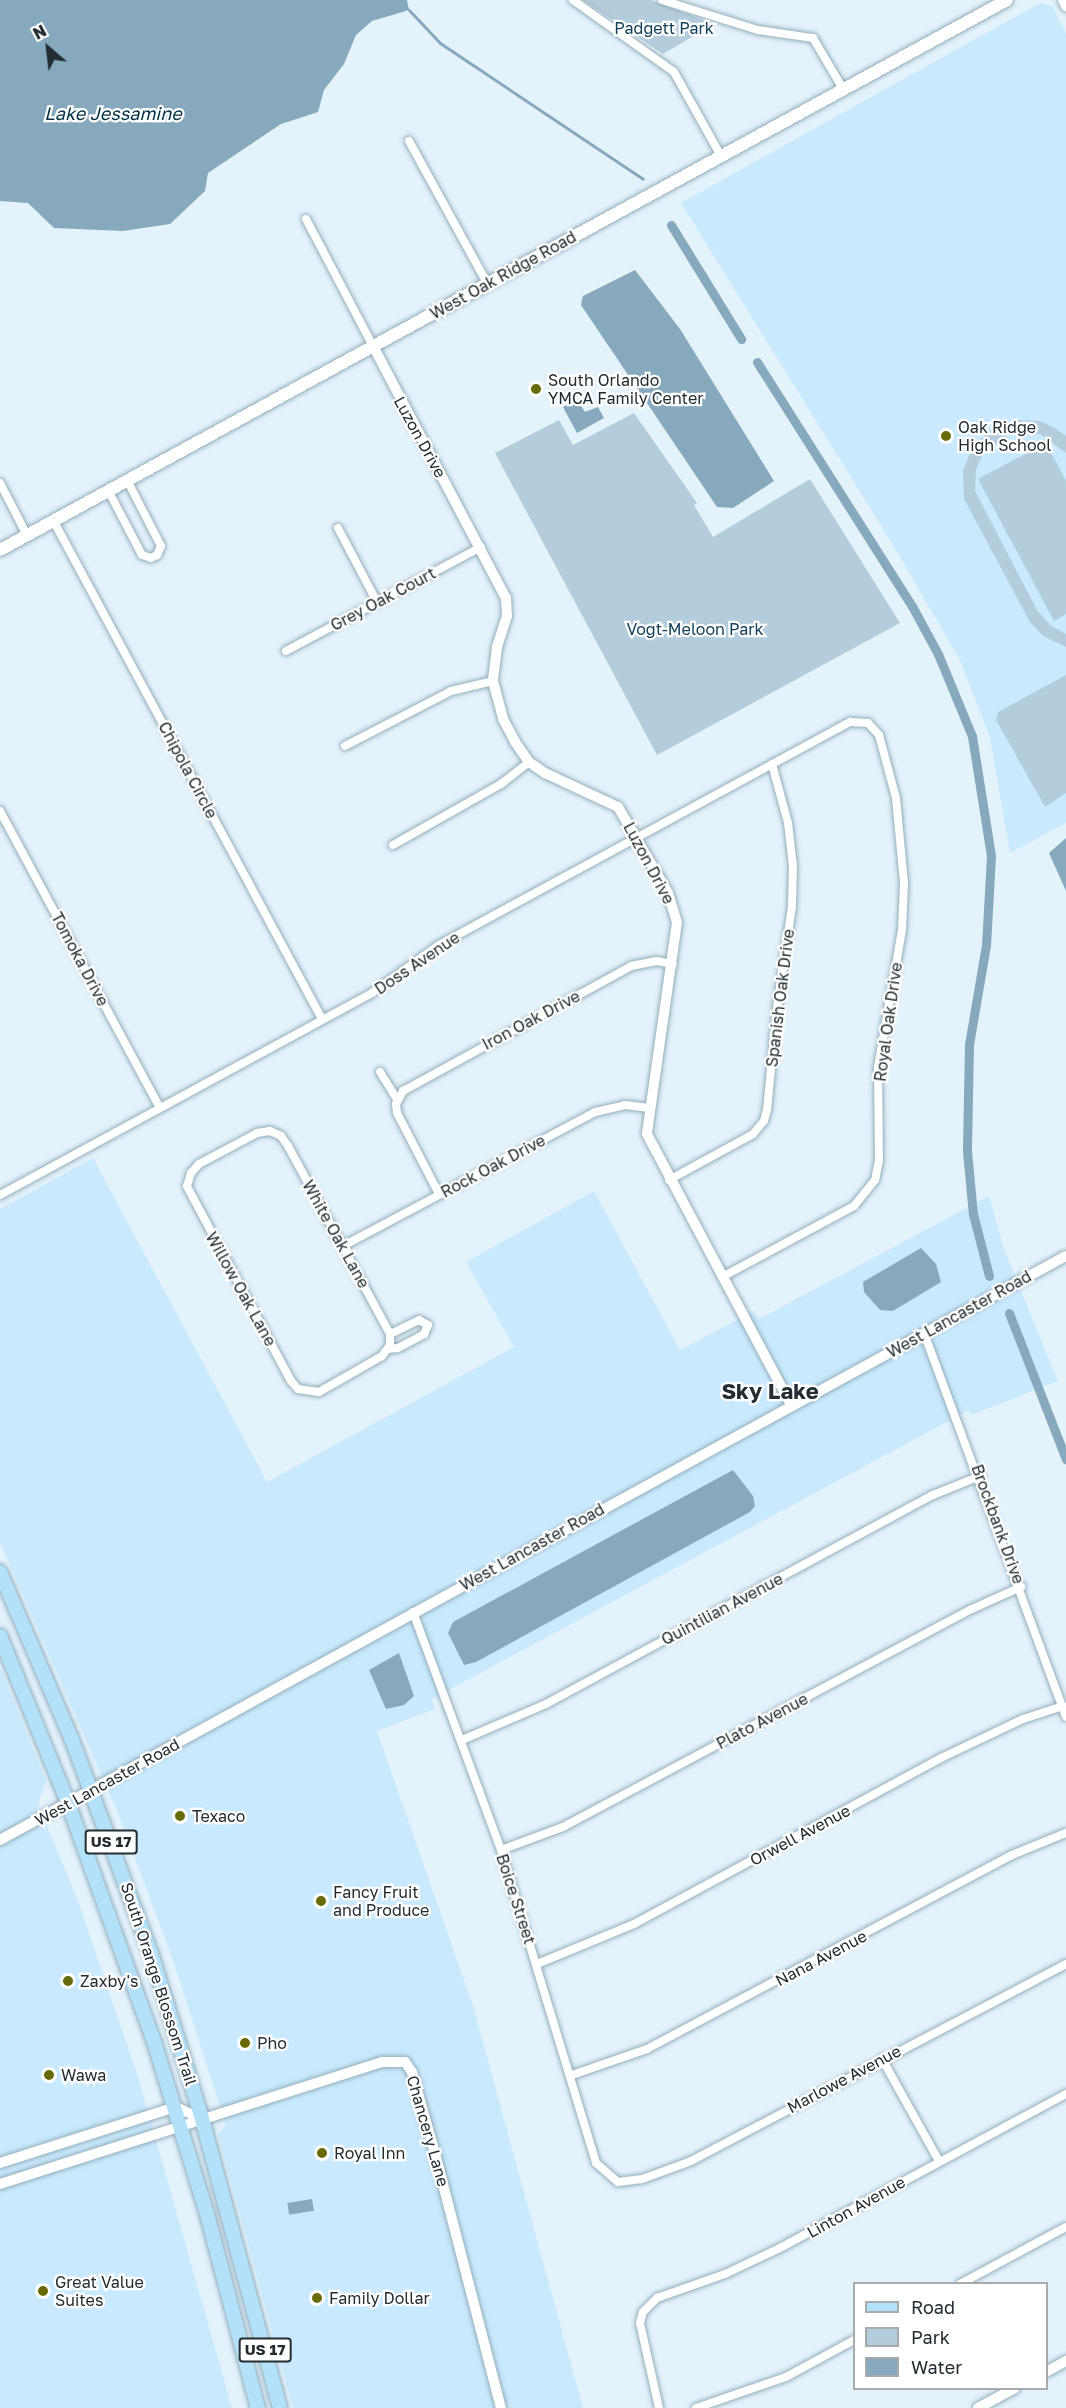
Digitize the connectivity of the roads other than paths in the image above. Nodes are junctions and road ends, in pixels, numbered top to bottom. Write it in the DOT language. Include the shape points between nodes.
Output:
graph roads {
  1 [pos="573,0"];
  2 [pos="662,0"];
  3 [pos="1007,0"];
  4 [pos="1063,0"];
  5 [pos="1066,6"];
  6 [pos="843,89"];
  7 [pos="409,141"];
  8 [pos="721,156"];
  9 [pos="306,219"];
  10 [pos="487,284"];
  11 [pos="374,346"];
  12 [pos="127,480"];
  13 [pos="0,483"];
  14 [pos="108,490"];
  15 [pos="53,520"];
  16 [pos="338,528"];
  17 [pos="27,535"];
  18 [pos="481,547"];
  19 [pos="0,549"];
  20 [pos="377,602"];
  21 [pos="286,651"];
  22 [pos="493,681"];
  23 [pos="868,723"];
  24 [pos="345,746"];
  25 [pos="529,762"];
  26 [pos="772,764"];
  27 [pos="0,811"];
  28 [pos="639,838"];
  29 [pos="393,845"];
  30 [pos="673,964"];
  31 [pos="322,1019"];
  32 [pos="380,1072"];
  33 [pos="398,1099"];
  34 [pos="160,1108"];
  35 [pos="648,1108"];
  36 [pos="228,1148"];
  37 [pos="669,1180"];
  38 [pos="439,1194"];
  39 [pos="0,1195"];
  40 [pos="343,1246"];
  41 [pos="1066,1256"];
  42 [pos="722,1277"];
  43 [pos="924,1333"];
  44 [pos="390,1334"];
  45 [pos="388,1349"];
  46 [pos="791,1406"];
  47 [pos="980,1476"];
  48 [pos="0,1572"];
  49 [pos="1021,1587"];
  50 [pos="413,1612"];
  51 [pos="0,1636"];
  52 [pos="1063,1706"];
  53 [pos="1066,1717"];
  54 [pos="462,1740"];
  55 [pos="92,1791"];
  56 [pos="68,1803"];
  57 [pos="1066,1833"];
  58 [pos="0,1840"];
  59 [pos="501,1850"];
  60 [pos="537,1964"];
  61 [pos="1066,1964"];
  62 [pos="882,2059"];
  63 [pos="572,2075"];
  64 [pos="1066,2094"];
  65 [pos="176,2107"];
  66 [pos="202,2119"];
  67 [pos="182,2127"];
  68 [pos="939,2161"];
  69 [pos="0,2163"];
  70 [pos="618,2182"];
  71 [pos="0,2184"];
  72 [pos="1066,2227"];
  73 [pos="962,2282"];
  74 [pos="853,2341"];
  75 [pos="1066,2361"];
  76 [pos="1048,2371"];
  77 [pos="1011,2390"];
  78 [pos="258,2408"];
  79 [pos="280,2408"];
  80 [pos="501,2408"];
  81 [pos="659,2408"];
  82 [pos="696,2408"];
  83 [pos="978,2408"];
  1 -- 8 [label="street" via="674,72"];
  2 -- 6 [label="street" via="758,30 813,39"];
  3 -- 6 [label="main road, West Oak Ridge Road"];
  4 -- 5 [label="street"];
  6 -- 8 [label="main road, West Oak Ridge Road"];
  7 -- 10 [label="street"];
  8 -- 10 [label="main road, West Oak Ridge Road"];
  9 -- 11 [label="street"];
  10 -- 11 [label="main road, West Oak Ridge Road"];
  11 -- 12 [label="main road, West Oak Ridge Road"];
  11 -- 18 [label="street, Luzon Drive"];
  12 -- 14 [label="main road, West Oak Ridge Road"];
  12 -- 14 [label="street" via="161,546 157,555 142,555"];
  13 -- 17 [label="street"];
  14 -- 15 [label="main road, West Oak Ridge Road"];
  15 -- 17 [label="main road, West Oak Ridge Road"];
  15 -- 31 [label="street, Chipola Circle"];
  16 -- 20 [label="street"];
  17 -- 19 [label="main road, West Oak Ridge Road"];
  18 -- 20 [label="street, Grey Oak Court"];
  18 -- 22 [label="street, Luzon Drive" via="506,598 507,616 497,647"];
  20 -- 21 [label="street, Grey Oak Court"];
  22 -- 24 [label="street" via="451,691"];
  22 -- 25 [label="street, Luzon Drive" via="503,719"];
  23 -- 26 [label="street, Doss Avenue" via="850,722"];
  23 -- 42 [label="street, Royal Oak Drive" via="879,735 896,798 904,883 902,930 878,1067 879,1160 875,1180 854,1206"];
  25 -- 28 [label="street, Luzon Drive" via="563,783 599,795 618,807"];
  25 -- 29 [label="street" via="501,784"];
  26 -- 28 [label="street, Doss Avenue"];
  26 -- 37 [label="street, Spanish Oak Drive" via="788,823 793,867 792,906 767,1110 753,1134"];
  27 -- 34 [label="street, Tomoka Drive"];
  28 -- 30 [label="street, Luzon Drive" via="668,893 677,922"];
  28 -- 31 [label="street, Doss Avenue" via="439,945 372,993"];
  30 -- 33 [label="street, Iron Oak Drive" via="657,961 631,966 411,1084"];
  30 -- 35 [label="street, Luzon Drive"];
  31 -- 34 [label="street, Doss Avenue"];
  32 -- 33 [label="street"];
  33 -- 38 [label="street" via="399,1119"];
  34 -- 39 [label="street, Doss Avenue"];
  35 -- 37 [label="street, Luzon Drive" via="646,1134"];
  35 -- 38 [label="street, Rock Oak Drive" via="625,1105 595,1112"];
  36 -- 40 [label="street, White Oak Lane" via="257,1133 281,1136"];
  36 -- 45 [label="street, Willow Oak Lane" via="199,1164 187,1186 291,1381 298,1389 319,1392"];
  37 -- 42 [label="street, Luzon Drive"];
  38 -- 40 [label="street, Rock Oak Drive"];
  40 -- 44 [label="street, White Oak Lane"];
  41 -- 43 [label="street, West Lancaster Road"];
  42 -- 46 [label="street, Luzon Drive"];
  43 -- 46 [label="street, West Lancaster Road"];
  43 -- 47 [label="street, Brockbank Drive"];
  44 -- 45 [label="street"];
  44 -- 45 [label="street" via="419,1320 428,1326 423,1334 398,1348"];
  46 -- 50 [label="street, West Lancaster Road"];
  47 -- 49 [label="street, Brockbank Drive"];
  47 -- 54 [label="street, Quintilian Avenue" via="933,1495 546,1704"];
  48 -- 55 [label="main road, South Orange Blossom Trail / US 17"];
  49 -- 52 [label="street, Brockbank Drive"];
  49 -- 59 [label="street, Plato Avenue" via="972,1609 563,1827"];
  50 -- 54 [label="street, Boice Street"];
  50 -- 55 [label="street, West Lancaster Road"];
  51 -- 56 [label="main road, South Orange Blossom Trail / US 17"];
  52 -- 53 [label="street, Brockbank Drive"];
  52 -- 60 [label="street, Orwell Avenue" via="1023,1719 941,1758 634,1924"];
  54 -- 59 [label="street, Boice Street"];
  55 -- 56 [label="street, West Lancaster Road"];
  55 -- 66 [label="main road, South Orange Blossom Trail / US 17" via="151,1953"];
  56 -- 58 [label="street, West Lancaster Road"];
  56 -- 65 [label="main road, South Orange Blossom Trail / US 17"];
  57 -- 63 [label="street, Nana Avenue" via="1012,1855 647,2049"];
  59 -- 60 [label="street, Boice Street"];
  60 -- 63 [label="street, Boice Street"];
  61 -- 62 [label="street, Marlowe Avenue"];
  62 -- 68 [label="street"];
  62 -- 70 [label="street, Marlowe Avenue" via="691,2161 642,2179"];
  63 -- 70 [label="street, Boice Street" via="596,2163"];
  64 -- 68 [label="street, Linton Avenue"];
  65 -- 66 [label="street"];
  65 -- 67 [label="main road, South Orange Blossom Trail / US 17"];
  65 -- 69 [label="street"];
  66 -- 67 [label="street"];
  66 -- 79 [label="main road, South Orange Blossom Trail / US 17"];
  66 -- 80 [label="street, Chancery Lane" via="391,2059 409,2066 466,2265"];
  67 -- 71 [label="street"];
  67 -- 78 [label="main road, South Orange Blossom Trail / US 17"];
  68 -- 81 [label="street, Linton Avenue" via="780,2248 725,2274 657,2298 644,2312 642,2338"];
  72 -- 73 [label="street"];
  74 -- 82 [label="street" via="786,2377"];
  75 -- 76 [label="street"];
  77 -- 83 [label="street"];
}
